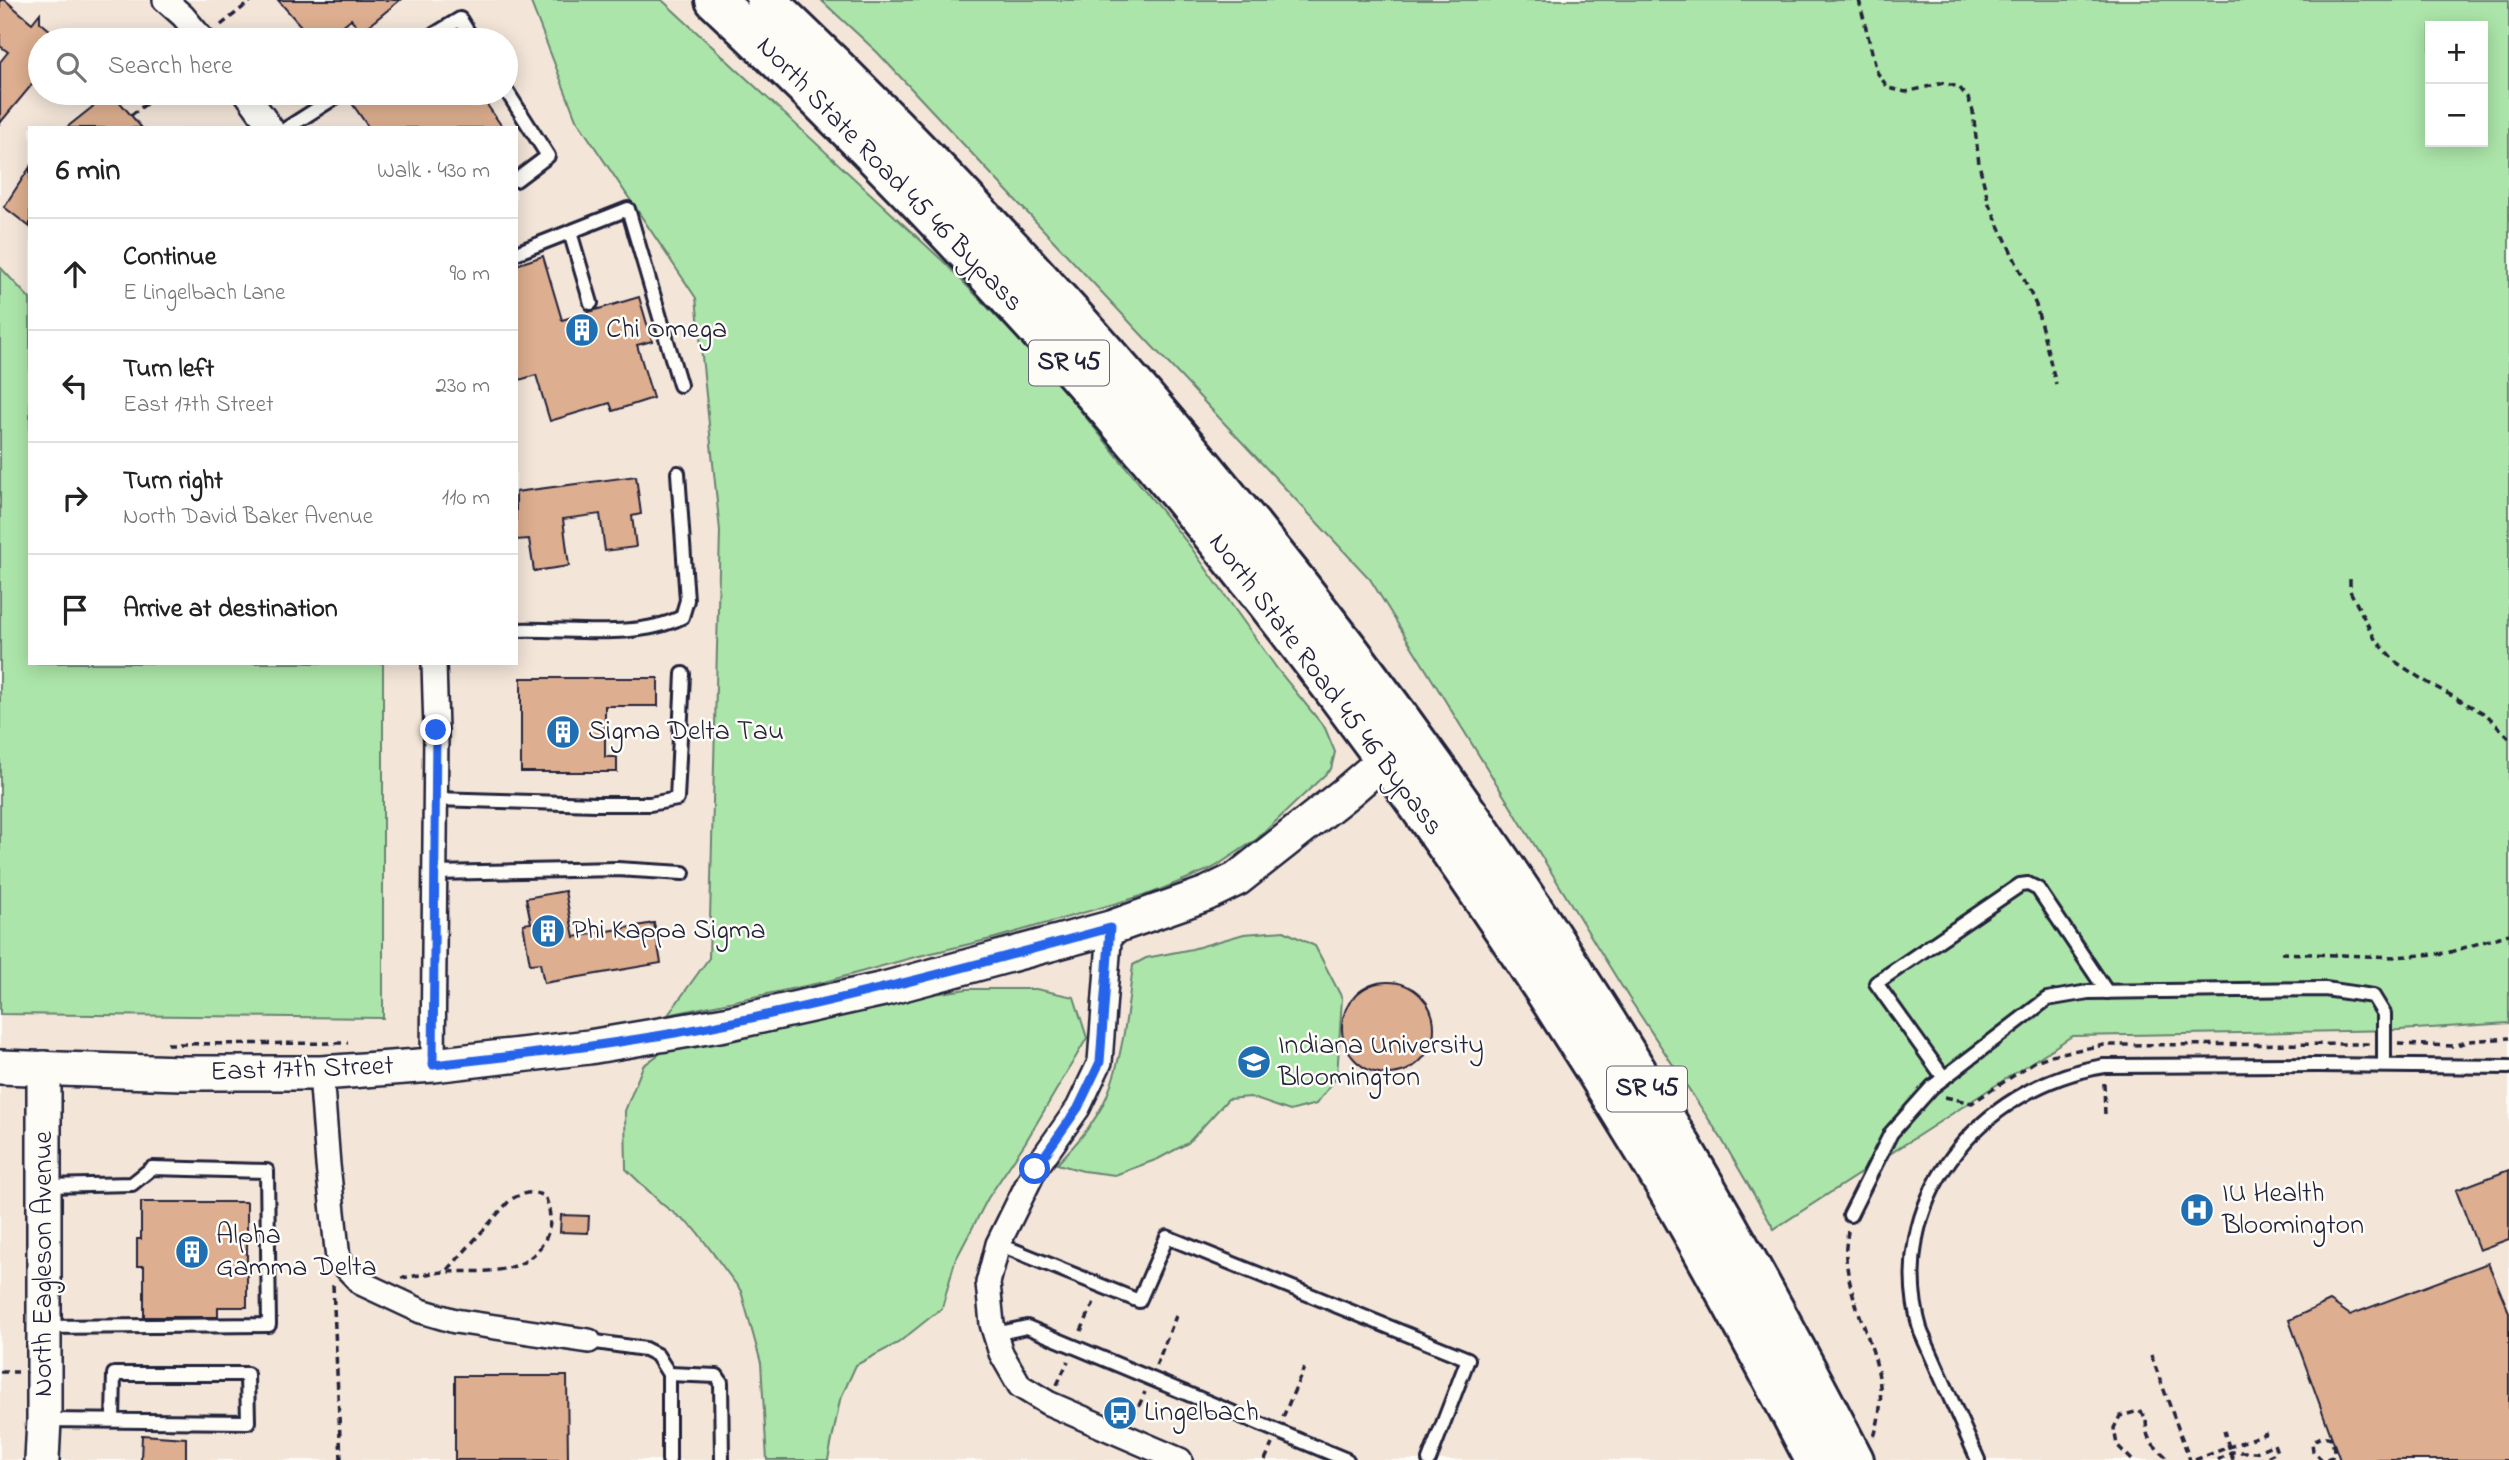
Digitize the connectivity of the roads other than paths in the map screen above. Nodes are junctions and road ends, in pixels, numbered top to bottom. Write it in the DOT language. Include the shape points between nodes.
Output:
graph roads {
  1 [pos="164,0"];
  2 [pos="715,0"];
  3 [pos="766,0"];
  4 [pos="193,28"];
  5 [pos="445,28"];
  6 [pos="466,28"];
  7 [pos="255,105"];
  8 [pos="323,105"];
  9 [pos="516,105"];
  10 [pos="270,126"];
  11 [pos="290,126"];
  12 [pos="518,178"];
  13 [pos="570,232"];
  14 [pos="518,252"];
  15 [pos="591,303"];
  16 [pos="680,385"];
  17 [pos="678,472"];
  18 [pos="518,630"];
  19 [pos="434,665"];
  20 [pos="682,674"];
  21 [pos="1398,748"];
  22 [pos="436,799"];
  23 [pos="434,873"];
  24 [pos="682,873"];
  25 [pos="1110,928"];
  26 [pos="2107,992"];
  27 [pos="433,1065"];
  28 [pos="2384,1065"];
  29 [pos="0,1067"];
  30 [pos="2509,1067"];
  31 [pos="44,1068"];
  32 [pos="321,1073"];
  33 [pos="1944,1078"];
  34 [pos="44,1186"];
  35 [pos="1850,1215"];
  36 [pos="998,1244"];
  37 [pos="44,1327"];
  38 [pos="995,1334"];
  39 [pos="589,1341"];
  40 [pos="669,1374"];
  41 [pos="44,1420"];
  42 [pos="113,1420"];
  43 [pos="1861,1453"];
  44 [pos="42,1460"];
  45 [pos="669,1460"];
  46 [pos="722,1460"];
  47 [pos="1180,1460"];
  48 [pos="1347,1460"];
  49 [pos="1429,1460"];
  50 [pos="1815,1460"];
  51 [pos="1978,1460"];
  1 -- 4 [label="street"];
  2 -- 21 [label="highway, North State Road 45 46 Bypass / SR 45" via="900,181 1070,365 1306,651"];
  3 -- 21 [label="highway, North State Road 45 46 Bypass / SR 45" via="989,224 1117,366 1275,556"];
  5 -- 6 [label="lane" via="460,19"];
  7 -- 10 [label="street"];
  8 -- 11 [label="lane"];
  9 -- 12 [label="lane" via="548,156"];
  13 -- 14 [label="lane"];
  13 -- 15 [label="lane"];
  13 -- 16 [label="lane" via="628,209"];
  17 -- 18 [label="lane" via="687,600 682,617 666,625 614,630"];
  19 -- 22 [label="street"];
  20 -- 22 [label="lane" via="677,799 596,804"];
  21 -- 25 [label="main road, East 17th Street" via="1237,880"];
  21 -- 43 [label="highway, SR 45" via="1483,837 1617,1040"];
  21 -- 50 [label="highway, North State Road 45 46 Bypass / SR 45" via="1489,908 1616,1105 1713,1269"];
  22 -- 23 [label="street"];
  23 -- 24 [label="lane" via="617,869"];
  23 -- 27 [label="street"];
  25 -- 27 [label="main road, East 17th Street" via="884,989 726,1024 589,1047"];
  25 -- 36 [label="street" via="1100,1062 1078,1108 1035,1169"];
  26 -- 28 [label="lane" via="2325,989 2372,996 2384,1014"];
  26 -- 33 [label="lane" via="2047,999"];
  26 -- 33 [label="lane" via="2038,888 2020,884 1876,984"];
  27 -- 32 [label="main road, East 17th Street"];
  28 -- 30 [label="lane"];
  28 -- 51 [label="lane" via="2081,1069 1994,1111 1965,1138 1942,1170 1926,1206 1913,1286 1921,1332"];
  29 -- 31 [label="main road, East 17th Street"];
  31 -- 32 [label="main road, East 17th Street"];
  31 -- 34 [label="main road, North Eagleson Avenue"];
  32 -- 39 [label="street" via="338,1259 360,1283 455,1321"];
  33 -- 35 [label="lane" via="1891,1133"];
  34 -- 37 [label="main road, North Eagleson Avenue"];
  34 -- 37 [label="lane" via="132,1184 152,1168 267,1171 269,1325"];
  36 -- 38 [label="street" via="988,1283"];
  36 -- 49 [label="lane" via="1139,1301 1167,1237 1468,1359"];
  37 -- 41 [label="main road, North Eagleson Avenue"];
  38 -- 47 [label="street" via="1020,1386 1048,1403"];
  38 -- 48 [label="lane" via="1027,1328"];
  39 -- 40 [label="lane" via="645,1349 657,1355"];
  40 -- 45 [label="lane"];
  40 -- 46 [label="lane" via="717,1376 721,1382"];
  41 -- 42 [label="lane"];
  41 -- 44 [label="main road, North Eagleson Avenue"];
  42 -- 42 [label="lane" via="248,1422 247,1374 114,1374"];
}
